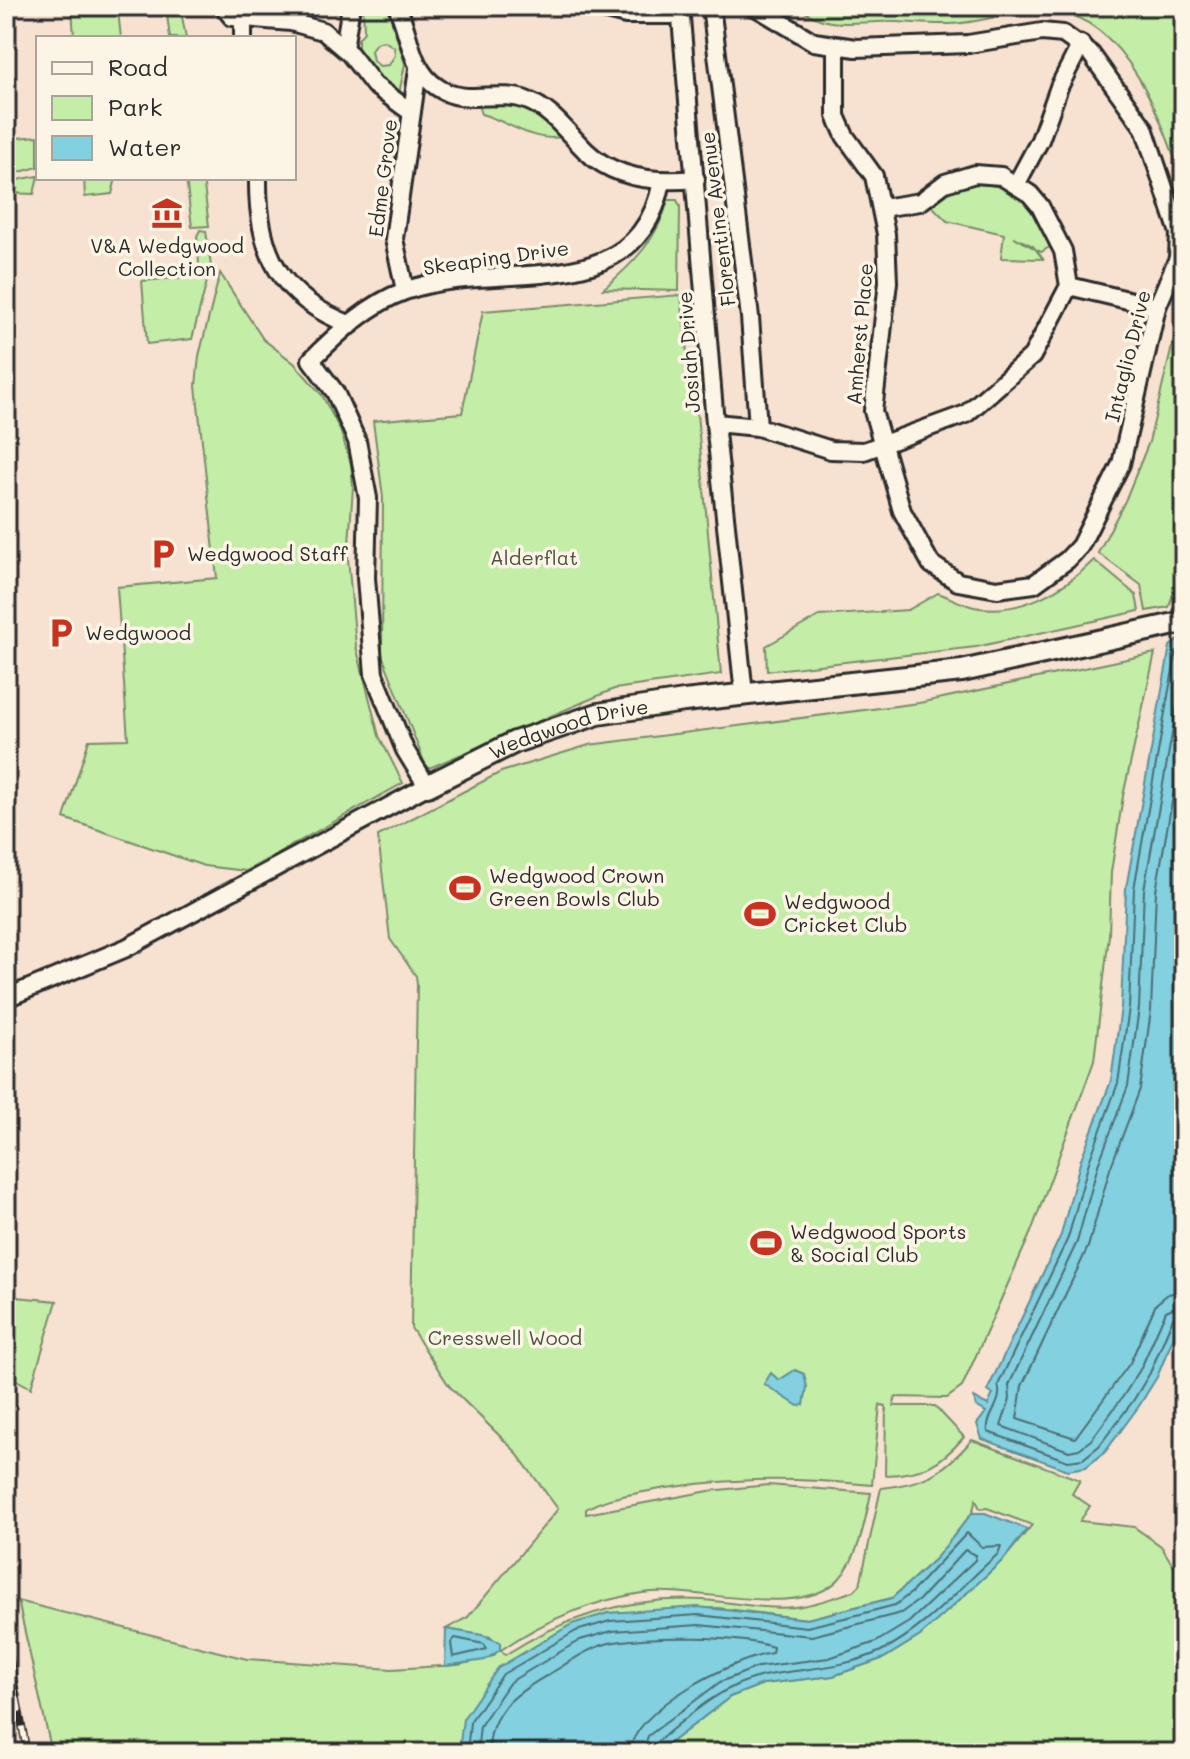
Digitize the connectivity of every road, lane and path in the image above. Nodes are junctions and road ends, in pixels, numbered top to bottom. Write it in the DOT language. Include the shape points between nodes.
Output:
graph roads {
  1 [pos="223,6"];
  2 [pos="351,6"];
  3 [pos="397,6"];
  4 [pos="591,6"];
  5 [pos="711,6"];
  6 [pos="754,6"];
  7 [pos="680,10"];
  8 [pos="243,20"];
  9 [pos="243,36"];
  10 [pos="1081,44"];
  11 [pos="836,46"];
  12 [pos="344,48"];
  13 [pos="418,69"];
  14 [pos="411,112"];
  15 [pos="696,179"];
  16 [pos="258,180"];
  17 [pos="662,181"];
  18 [pos="1017,183"];
  19 [pos="882,208"];
  20 [pos="1069,286"];
  21 [pos="405,290"];
  22 [pos="1157,307"];
  23 [pos="351,325"];
  24 [pos="715,423"];
  25 [pos="758,427"];
  26 [pos="881,445"];
  27 [pos="1184,622"];
  28 [pos="744,694"];
  29 [pos="427,786"];
  30 [pos="6,998"];
  1 -- 8 [label="street"];
  2 -- 12 [label="street"];
  3 -- 13 [label="street"];
  4 -- 7 [label="street" via="626,15"];
  5 -- 25 [label="street, Florentine Avenue" via="750,317"];
  6 -- 11 [label="street" via="814,42"];
  7 -- 15 [label="street, Josiah Drive"];
  8 -- 9 [label="street"];
  8 -- 12 [label="street" via="307,24"];
  10 -- 11 [label="street" via="1063,34 1042,32 968,44"];
  10 -- 18 [label="street"];
  10 -- 22 [label="street, Intaglio Drive" via="1144,128 1179,233 1178,258"];
  11 -- 19 [label="street, Amherst Place" via="836,116 874,176"];
  12 -- 14 [label="street" via="374,85"];
  13 -- 14 [label="street, Edme Grove"];
  13 -- 17 [label="street" via="452,95 523,99 542,107 588,153 636,178"];
  14 -- 21 [label="street, Edme Grove" via="394,239"];
  15 -- 17 [label="street"];
  15 -- 24 [label="street, Josiah Drive"];
  16 -- 23 [label="street" via="262,230 280,276 313,308"];
  17 -- 21 [label="street, Skeaping Drive" via="657,207 636,242 606,262"];
  18 -- 19 [label="street" via="973,175 945,183 920,202"];
  18 -- 20 [label="street" via="1040,206 1061,246"];
  19 -- 26 [label="street, Amherst Place" via="888,282 873,411"];
  20 -- 22 [label="street"];
  20 -- 26 [label="street" via="1035,351 1015,374 966,414"];
  21 -- 23 [label="street, Skeaping Drive"];
  22 -- 26 [label="street, Intaglio Drive" via="1121,464 1080,546 1034,584 974,587 931,564 902,511"];
  23 -- 29 [label="street, Skeaping Drive" via="311,360 335,392 357,441 368,498 366,578 374,674 405,750"];
  24 -- 25 [label="street"];
  24 -- 28 [label="street, Josiah Drive"];
  25 -- 26 [label="street" via="831,450 864,451"];
  27 -- 28 [label="street, Wedgwood Drive" via="962,671"];
  28 -- 29 [label="street, Wedgwood Drive" via="598,714 515,742"];
  29 -- 30 [label="street, Wedgwood Drive" via="126,948"];
}
